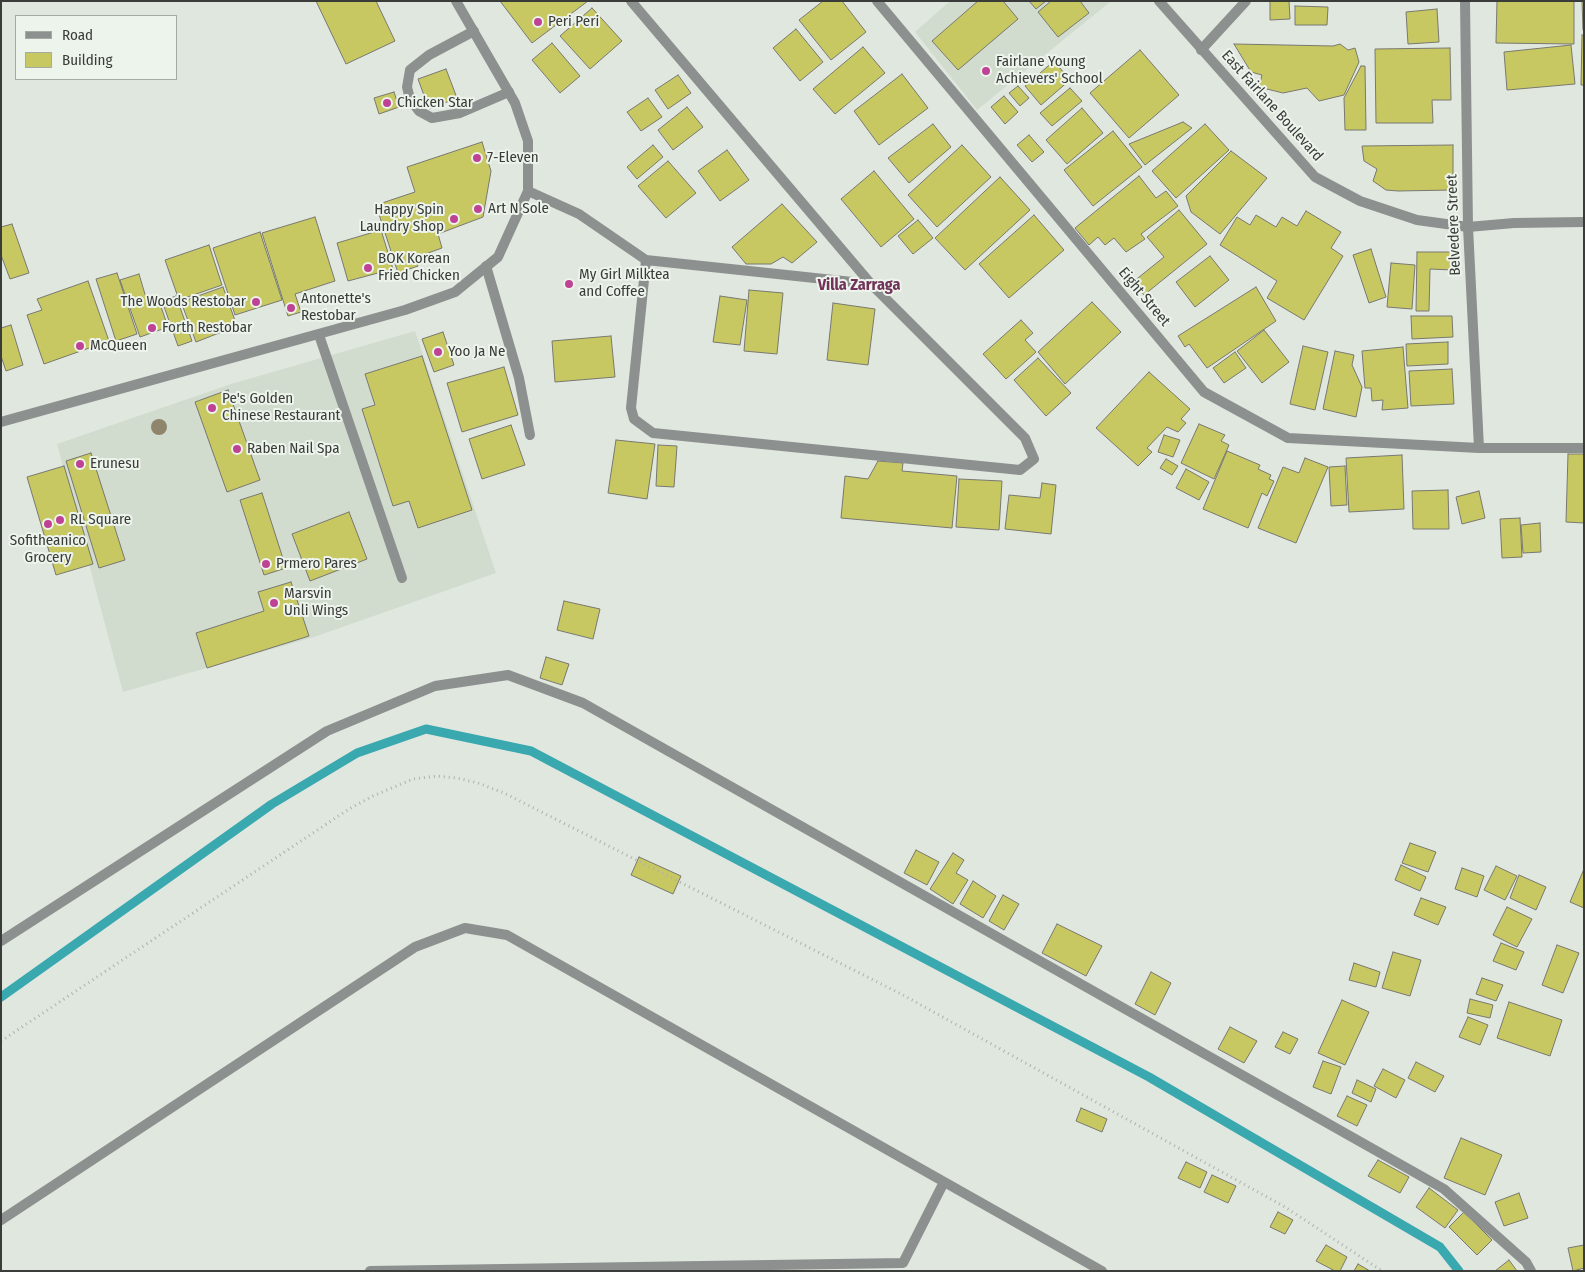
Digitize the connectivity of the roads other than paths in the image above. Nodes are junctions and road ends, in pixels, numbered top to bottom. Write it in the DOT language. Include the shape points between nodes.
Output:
graph roads {
  1 [pos="456,1"];
  2 [pos="631,1"];
  3 [pos="877,1"];
  4 [pos="1159,1"];
  5 [pos="1246,1"];
  6 [pos="1464,1"];
  7 [pos="474,31"];
  8 [pos="1201,50"];
  9 [pos="509,92"];
  10 [pos="528,191"];
  11 [pos="1584,222"];
  12 [pos="1468,227"];
  13 [pos="646,260"];
  14 [pos="486,266"];
  15 [pos="871,284"];
  16 [pos="319,335"];
  17 [pos="1,422"];
  18 [pos="530,434"];
  19 [pos="1479,448"];
  20 [pos="1584,448"];
  21 [pos="402,578"];
  22 [pos="1,941"];
  23 [pos="944,1182"];
  24 [pos="1,1220"];
  25 [pos="599,1269"];
  26 [pos="370,1271"];
  27 [pos="1102,1271"];
  28 [pos="1531,1271"];
  1 -- 7 [label="street"];
  2 -- 15 [label="street"];
  3 -- 19 [label="street, Eight Street" via="1204,392 1288,438"];
  4 -- 8 [label="street, East Fairlane Boulevard"];
  5 -- 8 [label="street"];
  6 -- 12 [label="street, Belvedere Street"];
  7 -- 9 [label="street"];
  7 -- 9 [label="street" via="429,55 410,70 407,86 410,99 419,111 432,118 460,114"];
  8 -- 12 [label="street, East Fairlane Boulevard" via="1316,177 1360,201 1407,217"];
  9 -- 10 [label="street" via="516,103 528,142"];
  10 -- 13 [label="street" via="579,214"];
  10 -- 14 [label="street" via="498,257"];
  11 -- 12 [label="street, East Fairlane Boulevard"];
  12 -- 19 [label="street, Belvedere Street"];
  13 -- 15 [label="street"];
  13 -- 15 [label="street" via="631,408 634,419 653,432 1020,470 1034,459 1024,438"];
  14 -- 16 [label="street" via="455,292"];
  14 -- 18 [label="street" via="519,378"];
  16 -- 17 [label="street"];
  16 -- 21 [label="street"];
  19 -- 20 [label="street, Eight Street"];
  22 -- 28 [label="street" via="327,731 435,686 508,675 583,703 1444,1189 1526,1262"];
  23 -- 24 [label="street" via="507,935 465,928 415,947"];
  23 -- 25 [label="street" via="903,1263"];
  23 -- 27 [label="street"];
  25 -- 26 [label="street"];
}
